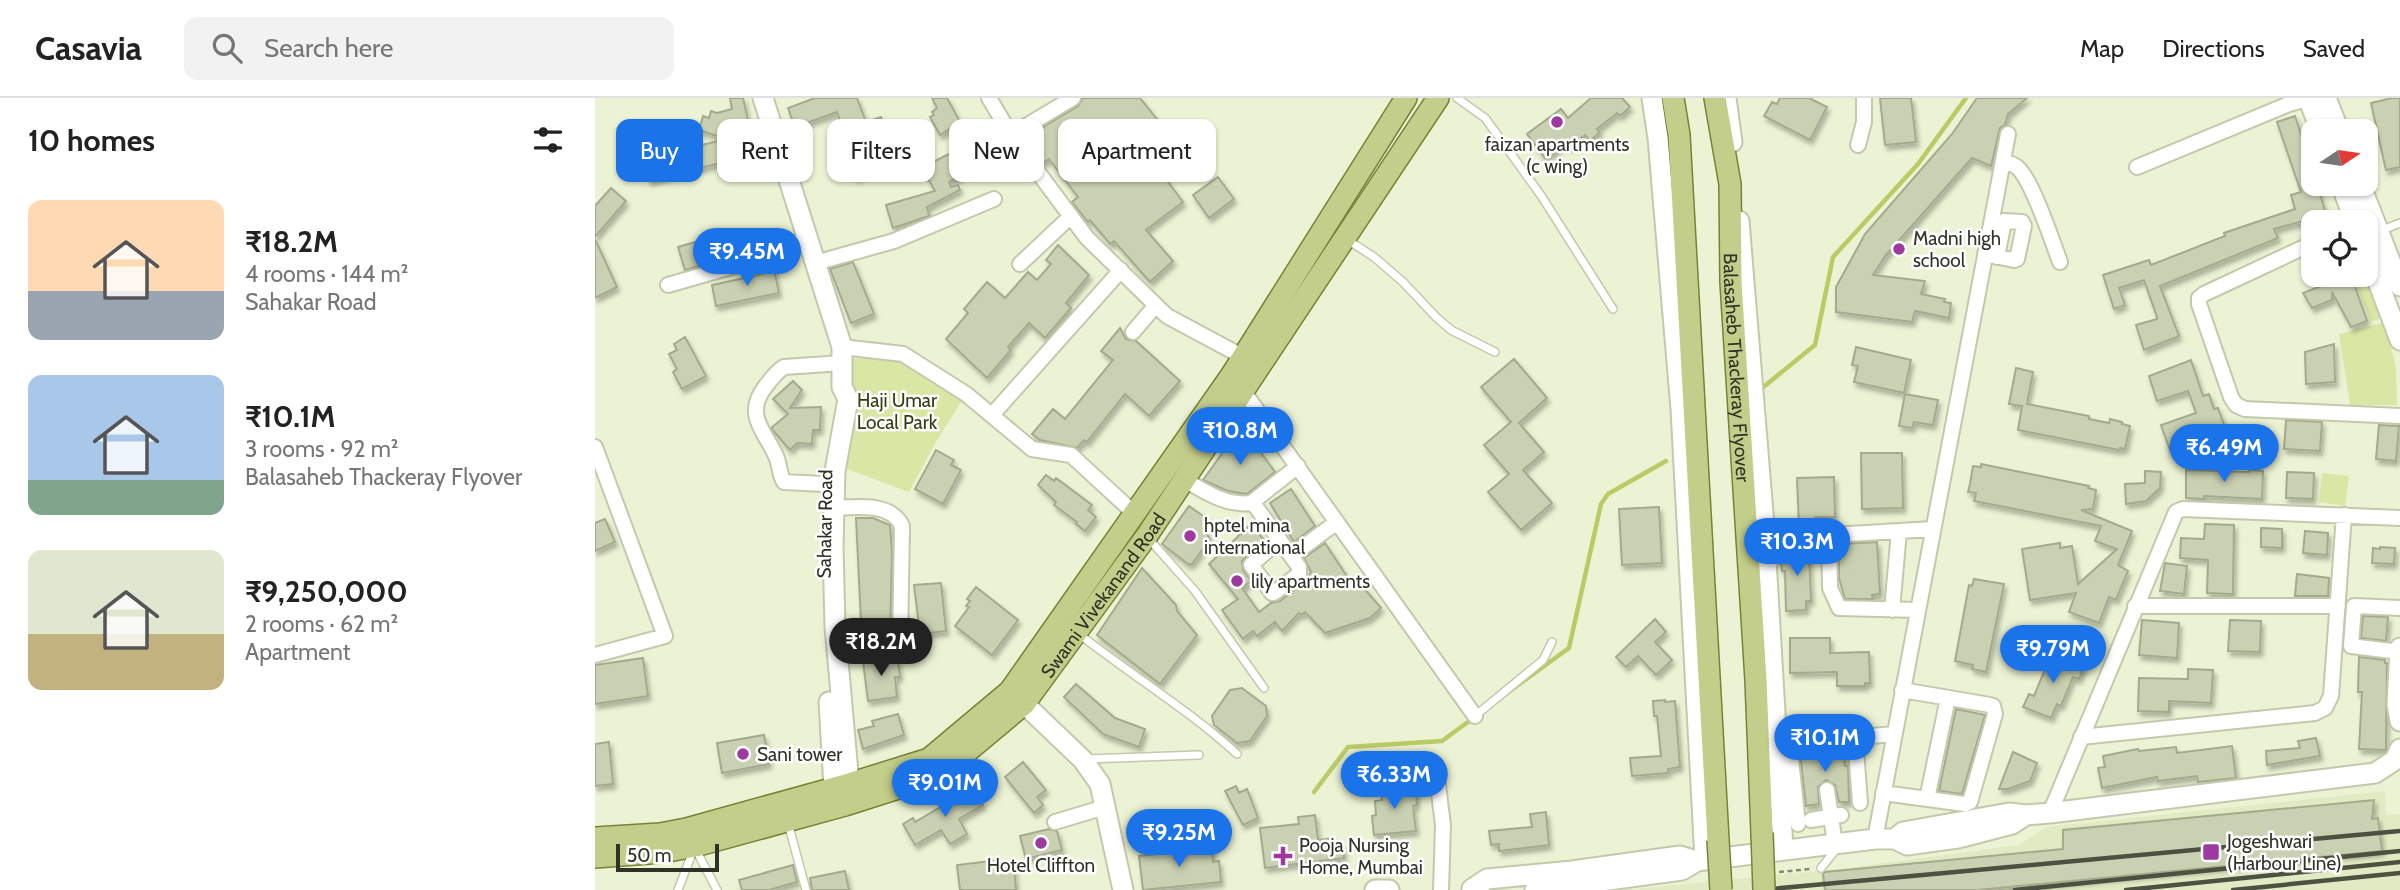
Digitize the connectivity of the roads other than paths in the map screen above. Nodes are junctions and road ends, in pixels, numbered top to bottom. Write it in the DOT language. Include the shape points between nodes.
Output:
graph roads {
  1 [pos="763,98"];
  2 [pos="989,98"];
  3 [pos="1073,98"];
  4 [pos="1406,98"];
  5 [pos="1438,98"];
  6 [pos="1457,98"];
  7 [pos="1651,98"];
  8 [pos="1673,98"];
  9 [pos="1715,98"];
  10 [pos="1726,98"];
  11 [pos="1864,98"];
  12 [pos="2309,98"];
  13 [pos="2326,98"];
  14 [pos="1001,119"];
  15 [pos="1038,119"];
  16 [pos="2317,119"];
  17 [pos="2334,119"];
  18 [pos="2008,134"];
  19 [pos="1858,145"];
  20 [pos="2003,161"];
  21 [pos="2137,167"];
  22 [pos="1044,180"];
  23 [pos="995,199"];
  24 [pos="1071,216"];
  25 [pos="2378,223"];
  26 [pos="2400,223"];
  27 [pos="808,238"];
  28 [pos="1345,238"];
  29 [pos="2301,249"];
  30 [pos="2378,250"];
  31 [pos="2060,262"];
  32 [pos="815,263"];
  33 [pos="1020,264"];
  34 [pos="2378,264"];
  35 [pos="1121,270"];
  36 [pos="2390,279"];
  37 [pos="668,285"];
  38 [pos="1156,305"];
  39 [pos="1613,309"];
  40 [pos="1133,332"];
  41 [pos="2400,340"];
  42 [pos="1495,352"];
  43 [pos="842,355"];
  44 [pos="1251,361"];
  45 [pos="1237,383"];
  46 [pos="842,387"];
  47 [pos="992,415"];
  48 [pos="2400,416"];
  49 [pos="596,453"];
  50 [pos="1298,466"];
  51 [pos="1185,480"];
  52 [pos="823,484"];
  53 [pos="1251,503"];
  54 [pos="834,508"];
  55 [pos="1134,513"];
  56 [pos="2344,516"];
  57 [pos="2400,518"];
  58 [pos="1337,522"];
  59 [pos="1933,529"];
  60 [pos="1899,531"];
  61 [pos="1829,535"];
  62 [pos="1146,537"];
  63 [pos="1279,540"];
  64 [pos="828,547"];
  65 [pos="1291,556"];
  66 [pos="2135,606"];
  67 [pos="2338,606"];
  68 [pos="2400,608"];
  69 [pos="1892,610"];
  70 [pos="1917,610"];
  71 [pos="1777,613"];
  72 [pos="1077,632"];
  73 [pos="1552,642"];
  74 [pos="2400,650"];
  75 [pos="595,656"];
  76 [pos="832,656"];
  77 [pos="1264,688"];
  78 [pos="1902,690"];
  79 [pos="1017,697"];
  80 [pos="1948,698"];
  81 [pos="1475,716"];
  82 [pos="2400,721"];
  83 [pos="1894,734"];
  84 [pos="1855,737"];
  85 [pos="2081,737"];
  86 [pos="2400,748"];
  87 [pos="1237,754"];
  88 [pos="1199,755"];
  89 [pos="1083,760"];
  90 [pos="1438,785"];
  91 [pos="842,786"];
  92 [pos="1827,790"];
  93 [pos="1883,793"];
  94 [pos="1927,799"];
  95 [pos="1860,803"];
  96 [pos="1105,807"];
  97 [pos="2050,813"];
  98 [pos="1836,816"];
  99 [pos="787,820"];
  100 [pos="1055,822"];
  101 [pos="595,838"];
  102 [pos="691,838"];
  103 [pos="1875,839"];
  104 [pos="1838,844"];
  105 [pos="1783,849"];
  106 [pos="595,856"];
  107 [pos="1694,859"];
  108 [pos="1821,868"];
  109 [pos="1767,881"];
  110 [pos="1527,885"];
  111 [pos="678,890"];
  112 [pos="717,890"];
  113 [pos="806,890"];
  114 [pos="1123,890"];
  115 [pos="1375,890"];
  116 [pos="1389,890"];
  117 [pos="1441,890"];
  118 [pos="1470,890"];
  119 [pos="1721,890"];
  1 -- 27 [label="street, Sahakar Road"];
  2 -- 14 [label="street"];
  3 -- 15 [label="street"];
  4 -- 44 [label="main road, Swami Vivekanand Road"];
  5 -- 28 [label="main road, Swami Vivekanand Road"];
  6 -- 39 [label="lane" via="1485,118"];
  7 -- 107 [label="street" via="1681,409"];
  8 -- 119 [label="main road, bridge" via="1679,135"];
  9 -- 109 [label="main road, Balasaheb Thackeray Flyover, bridge" via="1730,184 1731,282"];
  10 -- 105 [label="street" via="1764,525"];
  11 -- 19 [label="street"];
  12 -- 16 [label="street"];
  12 -- 21 [label="street"];
  13 -- 17 [label="street"];
  18 -- 20 [label="street"];
  20 -- 31 [label="street" via="2015,165 2024,176"];
  20 -- 59 [label="street" via="1991,255"];
  22 -- 24 [label="street"];
  23 -- 32 [label="street" via="894,241"];
  24 -- 33 [label="street"];
  24 -- 35 [label="street"];
  25 -- 26 [label="lane"];
  27 -- 32 [label="street, Sahakar Road"];
  27 -- 37 [label="street" via="766,257"];
  28 -- 42 [label="lane" via="1384,266 1451,330"];
  28 -- 44 [label="main road, Swami Vivekanand Road"];
  29 -- 48 [label="street" via="2199,298 2231,397 2245,410"];
  30 -- 36 [label="street"];
  32 -- 43 [label="street, Sahakar Road"];
  34 -- 36 [label="street"];
  35 -- 38 [label="street"];
  35 -- 47 [label="street"];
  36 -- 41 [label="street"];
  38 -- 40 [label="street"];
  38 -- 44 [label="street" via="1167,316"];
  43 -- 46 [label="street, Sahakar Road"];
  43 -- 47 [label="street" via="903,354"];
  43 -- 52 [label="street" via="784,367 759,394 756,404 757,420 784,482"];
  44 -- 45 [label="main road, Swami Vivekanand Road"];
  45 -- 50 [label="street"];
  45 -- 51 [label="main road, Swami Vivekanand Road"];
  45 -- 55 [label="main road, Swami Vivekanand Road"];
  46 -- 52 [label="street, Sahakar Road" via="834,399"];
  46 -- 54 [label="street, Sahakar Road" via="848,399 835,471"];
  47 -- 55 [label="street" via="1032,449 1071,455"];
  49 -- 75 [label="street" via="665,636"];
  50 -- 53 [label="street"];
  50 -- 58 [label="street"];
  51 -- 53 [label="street" via="1236,504"];
  51 -- 62 [label="main road, Swami Vivekanand Road"];
  52 -- 64 [label="street, Sahakar Road"];
  53 -- 63 [label="street"];
  54 -- 64 [label="street, Sahakar Road"];
  54 -- 76 [label="street" via="884,511 897,517 902,526 900,643"];
  55 -- 79 [label="main road, Swami Vivekanand Road"];
  56 -- 57 [label="street"];
  56 -- 66 [label="street" via="2176,512"];
  56 -- 67 [label="street"];
  58 -- 65 [label="street"];
  58 -- 81 [label="street"];
  59 -- 60 [label="street"];
  59 -- 70 [label="street"];
  60 -- 61 [label="street"];
  60 -- 69 [label="street"];
  61 -- 69 [label="street" via="1831,588 1839,608"];
  61 -- 71 [label="street" via="1781,538 1773,543"];
  62 -- 72 [label="main road, Swami Vivekanand Road"];
  62 -- 77 [label="lane" via="1195,591"];
  63 -- 65 [label="street"];
  63 -- 65 [label="street" via="1251,565 1272,593 1299,574"];
  64 -- 76 [label="street, Sahakar Road"];
  66 -- 67 [label="street"];
  66 -- 85 [label="street"];
  67 -- 85 [label="street" via="2331,696 2325,708 2315,713"];
  68 -- 74 [label="street" via="2354,606 2350,646"];
  69 -- 70 [label="street"];
  70 -- 78 [label="street"];
  72 -- 79 [label="main road, Swami Vivekanand Road"];
  72 -- 87 [label="lane" via="1192,715"];
  73 -- 81 [label="lane" via="1543,660"];
  74 -- 82 [label="street"];
  76 -- 91 [label="street, Sahakar Road"];
  78 -- 80 [label="street"];
  78 -- 83 [label="street"];
  79 -- 89 [label="street"];
  79 -- 91 [label="main road, Swami Vivekanand Road" via="929,759"];
  79 -- 99 [label="main road, Swami Vivekanand Road" via="939,775"];
  80 -- 94 [label="street"];
  80 -- 94 [label="street" via="1990,705 1995,713 1970,802"];
  83 -- 84 [label="street"];
  83 -- 93 [label="street"];
  84 -- 95 [label="street"];
  84 -- 98 [label="street" via="1797,742 1790,750 1804,822"];
  85 -- 97 [label="street"];
  86 -- 97 [label="street" via="2395,760 2375,773"];
  88 -- 89 [label="lane"];
  89 -- 96 [label="street" via="1100,784"];
  90 -- 117 [label="street" via="1443,825"];
  91 -- 102 [label="main road, Swami Vivekanand Road"];
  92 -- 98 [label="street"];
  93 -- 94 [label="street"];
  93 -- 103 [label="street"];
  96 -- 100 [label="street"];
  96 -- 114 [label="street"];
  97 -- 103 [label="street" via="2009,813 1903,832 1895,839"];
  98 -- 104 [label="street"];
  99 -- 102 [label="main road, Swami Vivekanand Road"];
  99 -- 113 [label="lane"];
  101 -- 102 [label="main road, Swami Vivekanand Road" via="660,834"];
  102 -- 106 [label="main road, Swami Vivekanand Road" via="663,852"];
  102 -- 111 [label="lane"];
  102 -- 112 [label="lane"];
  103 -- 104 [label="street"];
  104 -- 105 [label="street"];
  104 -- 108 [label="lane"];
  105 -- 107 [label="street"];
  107 -- 110 [label="street"];
  110 -- 118 [label="street" via="1487,879"];
  115 -- 116 [label="street"];
}
